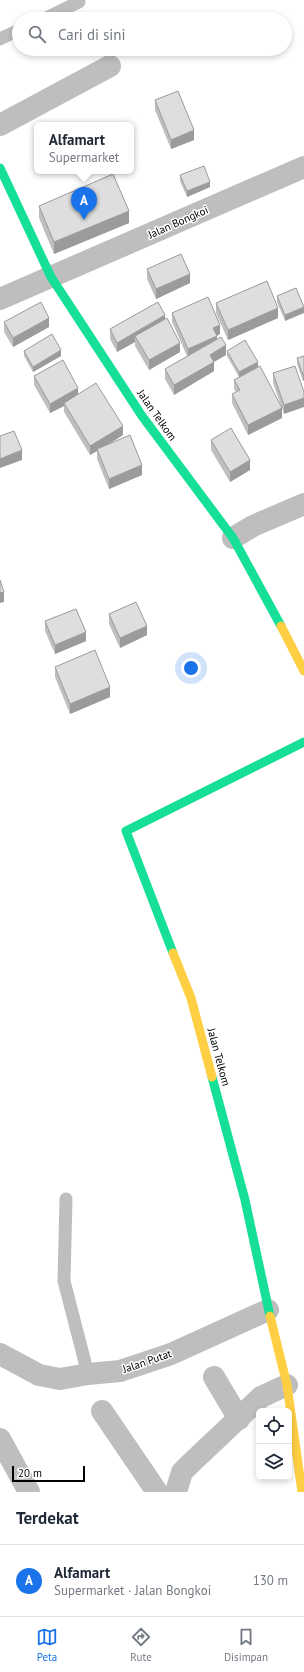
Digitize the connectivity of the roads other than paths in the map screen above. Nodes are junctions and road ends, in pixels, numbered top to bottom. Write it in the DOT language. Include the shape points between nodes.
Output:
graph roads {
  1 [pos="79,2"];
  2 [pos="58,12"];
  3 [pos="12,33"];
  4 [pos="0,39"];
  5 [pos="110,66"];
  6 [pos="0,125"];
  7 [pos="304,167"];
  8 [pos="0,168"];
  9 [pos="51,277"];
  10 [pos="0,299"];
  11 [pos="304,504"];
  12 [pos="233,538"];
  13 [pos="304,670"];
  14 [pos="304,742"];
  15 [pos="66,1198"];
  16 [pos="268,1310"];
  17 [pos="0,1354"];
  18 [pos="88,1374"];
  19 [pos="214,1377"];
  20 [pos="287,1385"];
  21 [pos="102,1411"];
  22 [pos="239,1419"];
  23 [pos="0,1439"];
  24 [pos="29,1492"];
  25 [pos="157,1492"];
  26 [pos="176,1492"];
  27 [pos="302,1492"];
  1 -- 2 [label="lane"];
  3 -- 4 [label="lane"];
  5 -- 6 [label="street"];
  7 -- 9 [label="street, Jalan Bongkoi"];
  8 -- 9 [label="street, Jalan Telkom"];
  9 -- 10 [label="street, Jalan Bongkoi"];
  9 -- 12 [label="street, Jalan Telkom" via="142,416"];
  11 -- 12 [label="street" via="253,526"];
  12 -- 13 [label="street, Jalan Telkom"];
  14 -- 16 [label="street, Jalan Telkom" via="126,831 191,998 245,1200"];
  15 -- 18 [label="lane" via="64,1281"];
  16 -- 18 [label="street, Jalan Putat" via="171,1354 120,1371"];
  16 -- 20 [label="street, Jalan Telkom"];
  17 -- 18 [label="street, Jalan Putat" via="40,1375 60,1379"];
  19 -- 22 [label="street"];
  20 -- 22 [label="street" via="261,1397"];
  20 -- 27 [label="street, Jalan Telkom"];
  21 -- 25 [label="street"];
  22 -- 26 [label="street" via="182,1472"];
  23 -- 24 [label="street"];
}
